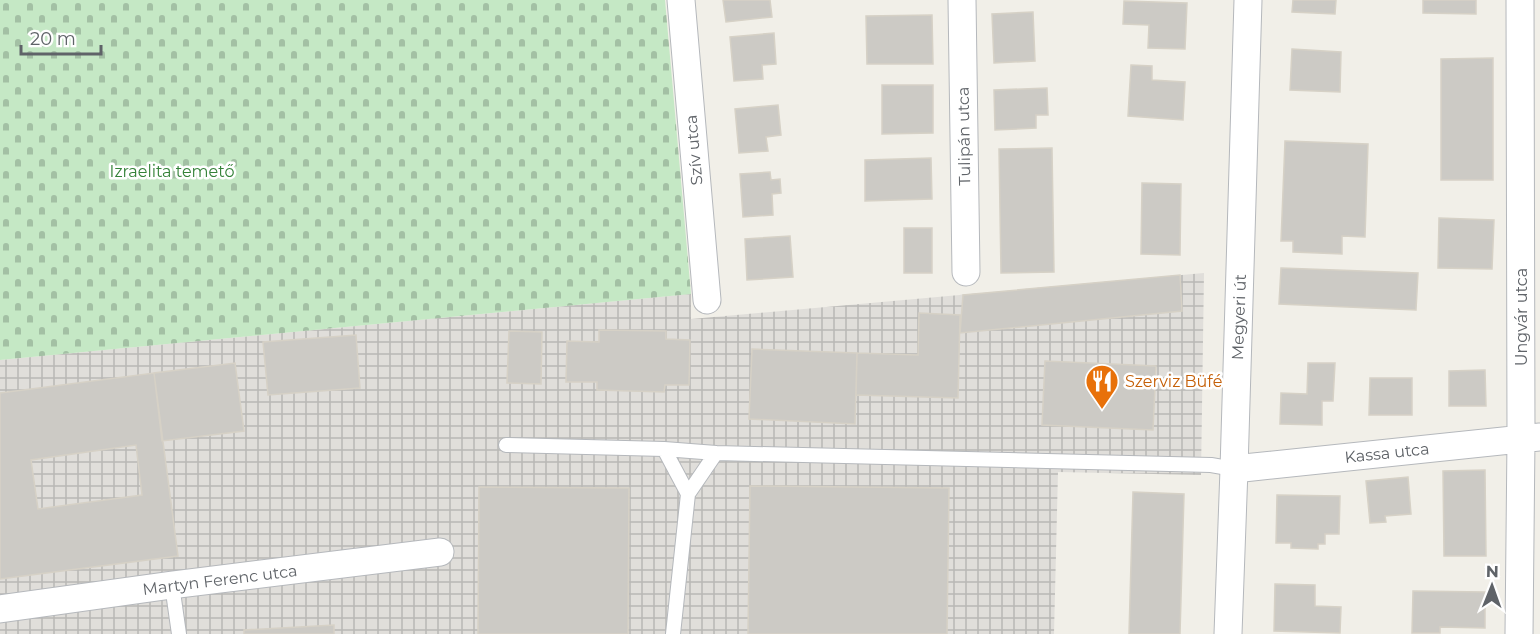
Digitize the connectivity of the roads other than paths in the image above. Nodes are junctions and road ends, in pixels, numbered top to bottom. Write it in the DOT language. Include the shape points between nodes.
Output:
graph roads {
  1 [pos="681,0"];
  2 [pos="962,0"];
  3 [pos="1248,0"];
  4 [pos="1520,0"];
  5 [pos="966,272"];
  6 [pos="707,300"];
  7 [pos="1531,438"];
  8 [pos="506,445"];
  9 [pos="664,449"];
  10 [pos="716,453"];
  11 [pos="1234,469"];
  12 [pos="688,494"];
  13 [pos="440,552"];
  14 [pos="172,585"];
  15 [pos="0,609"];
  16 [pos="179,634"];
  17 [pos="673,634"];
  18 [pos="1228,634"];
  19 [pos="1519,634"];
  1 -- 6 [label="street, Szív utca"];
  2 -- 5 [label="street, Tulipán utca"];
  3 -- 11 [label="street, Megyeri út"];
  4 -- 7 [label="street, Ungvár utca"];
  7 -- 11 [label="street, Kassa utca"];
  7 -- 19 [label="street, Ungvár utca"];
  8 -- 9 [label="lane"];
  9 -- 10 [label="lane"];
  9 -- 12 [label="lane"];
  10 -- 11 [label="lane" via="1211,465"];
  10 -- 12 [label="lane"];
  11 -- 18 [label="street, Megyeri út"];
  12 -- 17 [label="lane"];
  13 -- 14 [label="street, Martyn Ferenc utca"];
  14 -- 15 [label="street, Martyn Ferenc utca"];
  14 -- 16 [label="lane"];
}
